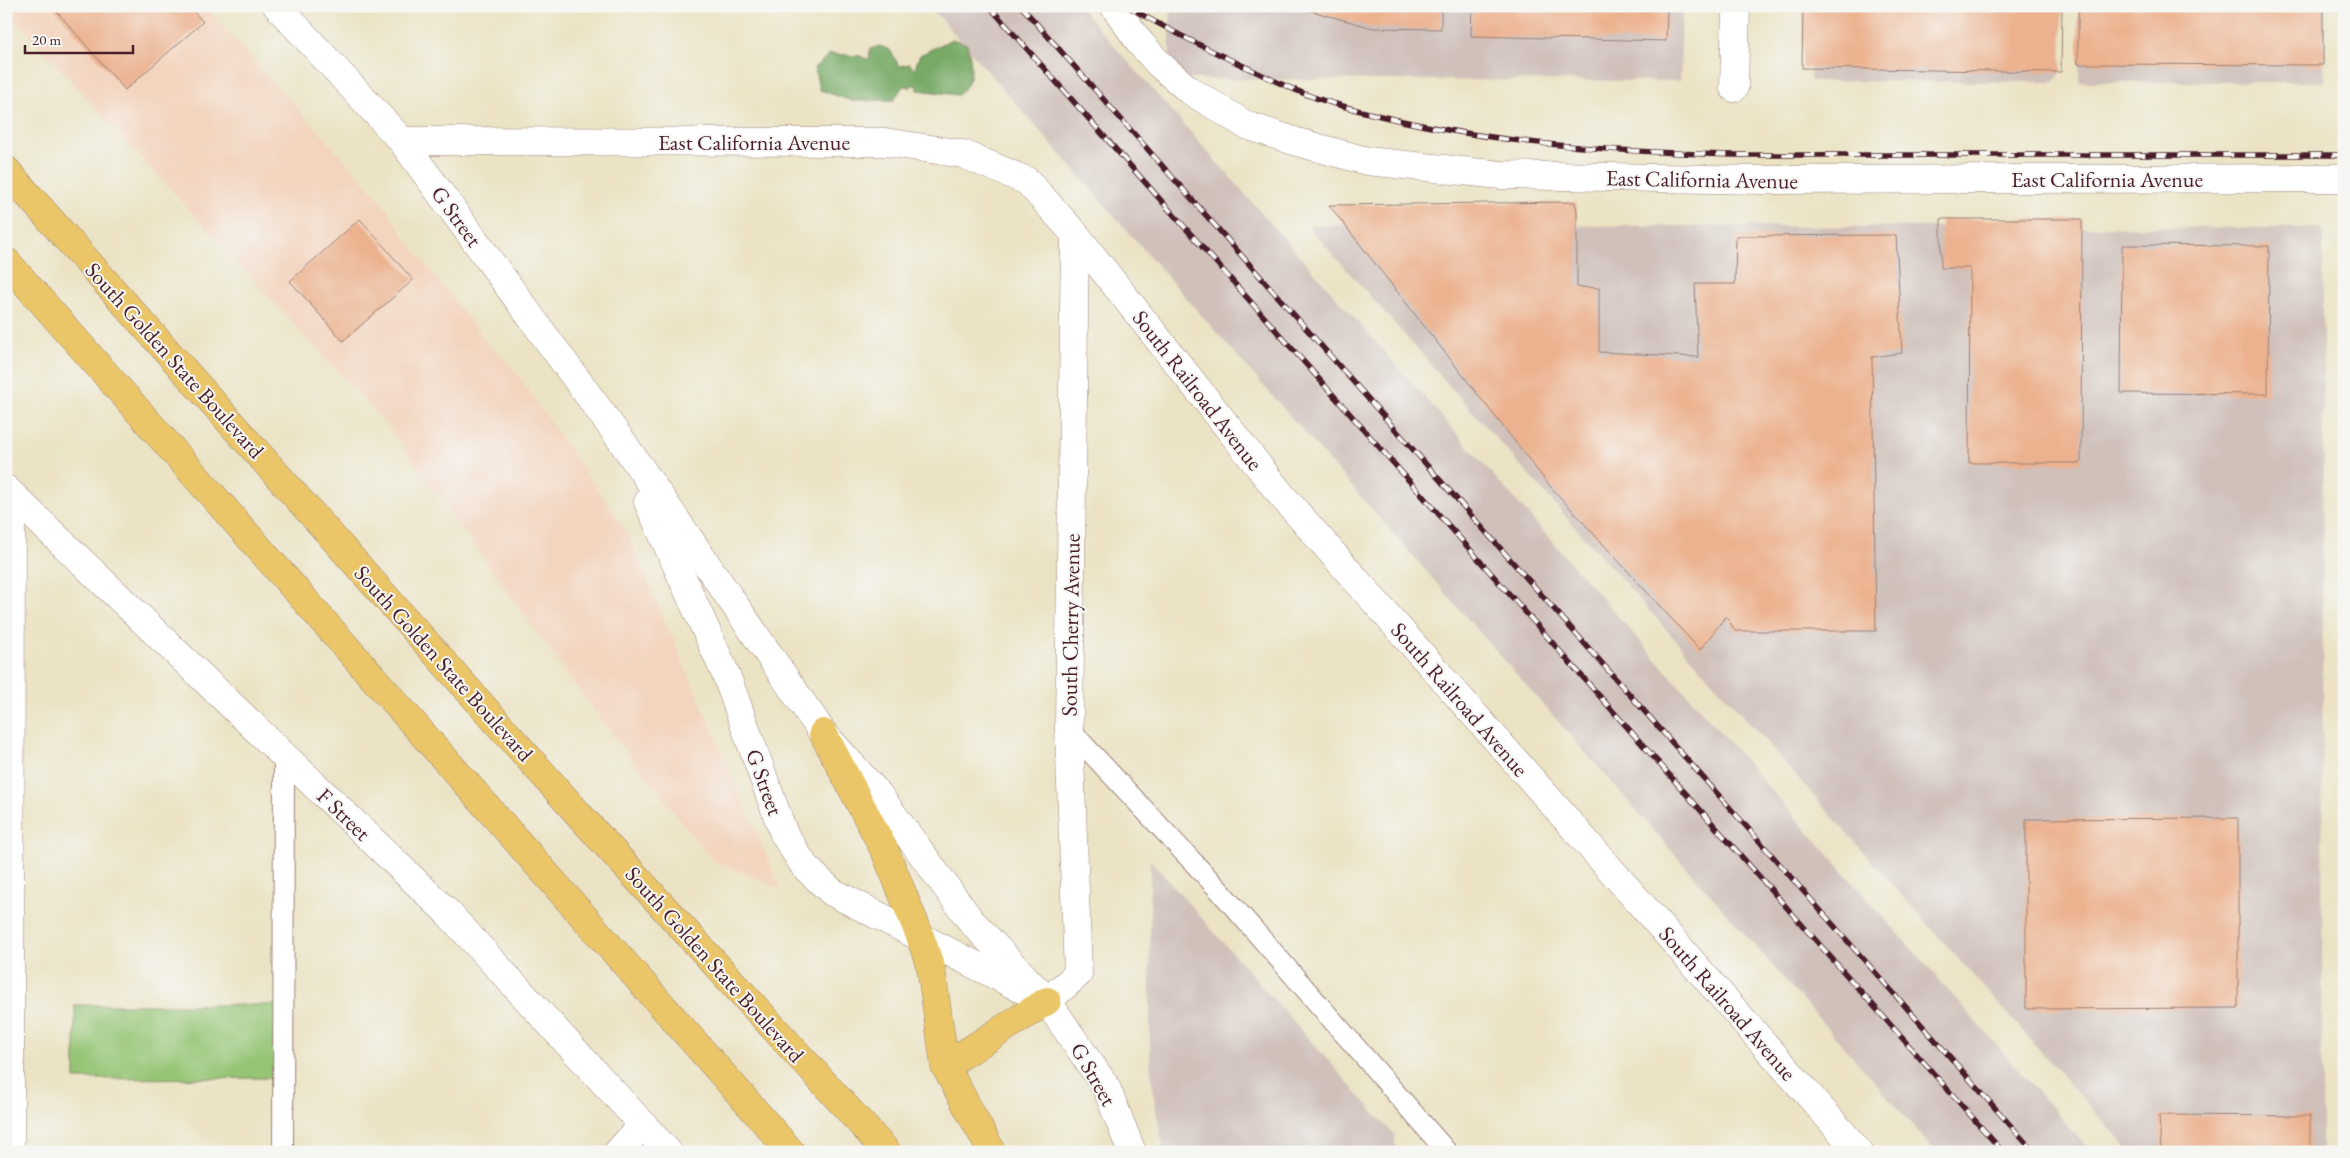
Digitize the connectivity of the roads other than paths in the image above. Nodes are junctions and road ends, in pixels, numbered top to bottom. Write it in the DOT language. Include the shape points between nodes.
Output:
graph roads {
  1 [pos="276,6"];
  2 [pos="1114,6"];
  3 [pos="1736,6"];
  4 [pos="1734,88"];
  5 [pos="402,141"];
  6 [pos="6,170"];
  7 [pos="2344,178"];
  8 [pos="1075,234"];
  9 [pos="6,261"];
  10 [pos="621,440"];
  11 [pos="9,492"];
  12 [pos="1069,728"];
  13 [pos="823,733"];
  14 [pos="284,756"];
  15 [pos="920,936"];
  16 [pos="1047,1002"];
  17 [pos="945,1066"];
  18 [pos="643,1124"];
  19 [pos="10,1152"];
  20 [pos="283,1152"];
  21 [pos="618,1152"];
  22 [pos="668,1152"];
  23 [pos="792,1152"];
  24 [pos="887,1152"];
  25 [pos="992,1152"];
  26 [pos="1132,1152"];
  27 [pos="1447,1152"];
  28 [pos="1859,1152"];
  1 -- 5 [label="street, G Street"];
  2 -- 7 [label="street, East California Avenue" via="1141,44 1190,90 1246,124 1367,161 1501,175 1761,180"];
  3 -- 4 [label="street"];
  5 -- 8 [label="street, East California Avenue" via="885,142 962,154 1027,181"];
  5 -- 10 [label="street, G Street"];
  6 -- 24 [label="highway, South Golden State Boulevard" via="582,818"];
  8 -- 12 [label="street, South Cherry Avenue"];
  8 -- 28 [label="street, South Railroad Avenue" via="1283,497"];
  9 -- 23 [label="highway"];
  10 -- 13 [label="street, G Street"];
  10 -- 15 [label="street, G Street" via="727,677 784,834 805,867 832,892"];
  11 -- 14 [label="street, F Street"];
  11 -- 19 [label="street"];
  12 -- 16 [label="street, South Cherry Avenue" via="1078,974"];
  12 -- 27 [label="lane" via="1220,891"];
  13 -- 15 [label="highway" via="885,851"];
  13 -- 16 [label="street, G Street" via="878,794 971,921"];
  14 -- 18 [label="street, F Street" via="448,913"];
  14 -- 20 [label="lane"];
  15 -- 16 [label="street, G Street"];
  15 -- 17 [label="highway" via="930,968"];
  16 -- 17 [label="highway"];
  16 -- 26 [label="street, G Street" via="1106,1087"];
  17 -- 25 [label="highway"];
  18 -- 21 [label="street"];
  18 -- 22 [label="street, F Street"];
}
